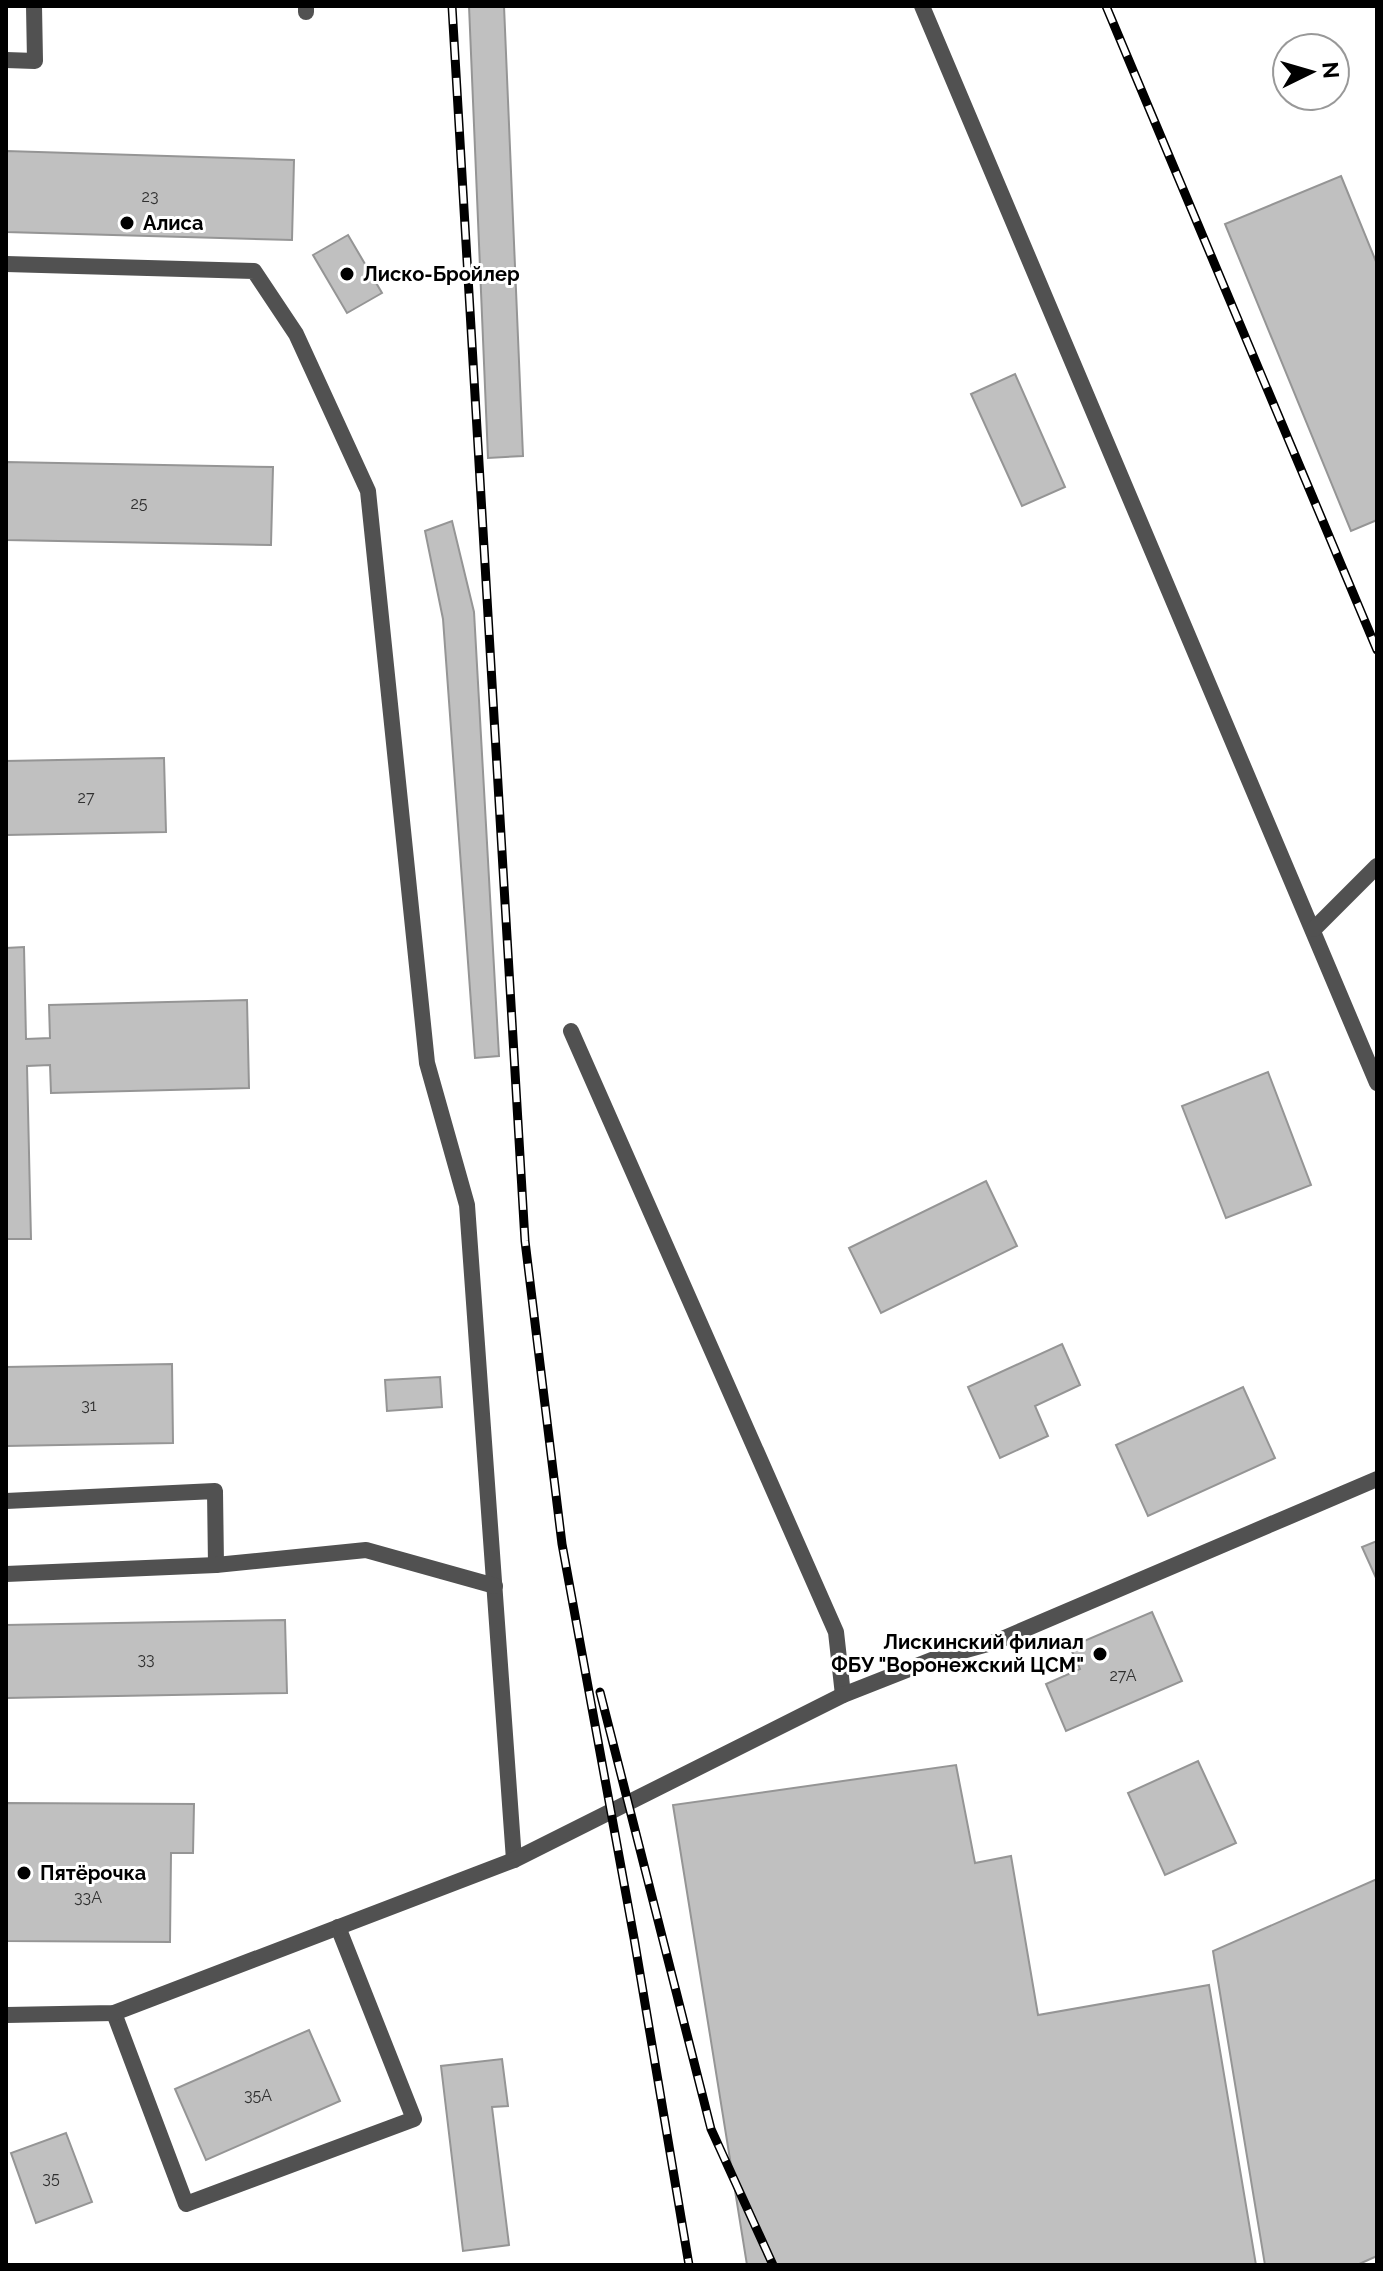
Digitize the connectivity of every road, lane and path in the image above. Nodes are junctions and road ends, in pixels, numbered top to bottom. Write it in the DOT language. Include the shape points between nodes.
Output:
graph roads {
  1 [pos="34,6"];
  2 [pos="922,6"];
  3 [pos="6,60"];
  4 [pos="6,264"];
  5 [pos="1377,866"];
  6 [pos="1314,929"];
  7 [pos="571,1031"];
  8 [pos="1377,1083"];
  9 [pos="1377,1479"];
  10 [pos="6,1501"];
  11 [pos="216,1565"];
  12 [pos="6,1574"];
  13 [pos="495,1586"];
  14 [pos="843,1695"];
  15 [pos="514,1860"];
  16 [pos="338,1927"];
  17 [pos="114,2013"];
  18 [pos="6,2015"];
  1 -- 3 [label="street" via="35,61"];
  2 -- 6 [label="street"];
  4 -- 13 [label="street" via="254,271 296,334 368,491 427,1063 467,1205"];
  5 -- 6 [label="street"];
  6 -- 8 [label="street"];
  7 -- 14 [label="street" via="836,1632"];
  9 -- 14 [label="street" via="995,1642"];
  10 -- 11 [label="street" via="215,1491"];
  11 -- 12 [label="street"];
  11 -- 13 [label="street" via="366,1550"];
  13 -- 15 [label="street"];
  14 -- 15 [label="street"];
  15 -- 16 [label="street"];
  16 -- 17 [label="street"];
  16 -- 17 [label="street" via="414,2119 186,2204"];
  17 -- 18 [label="street"];
}
